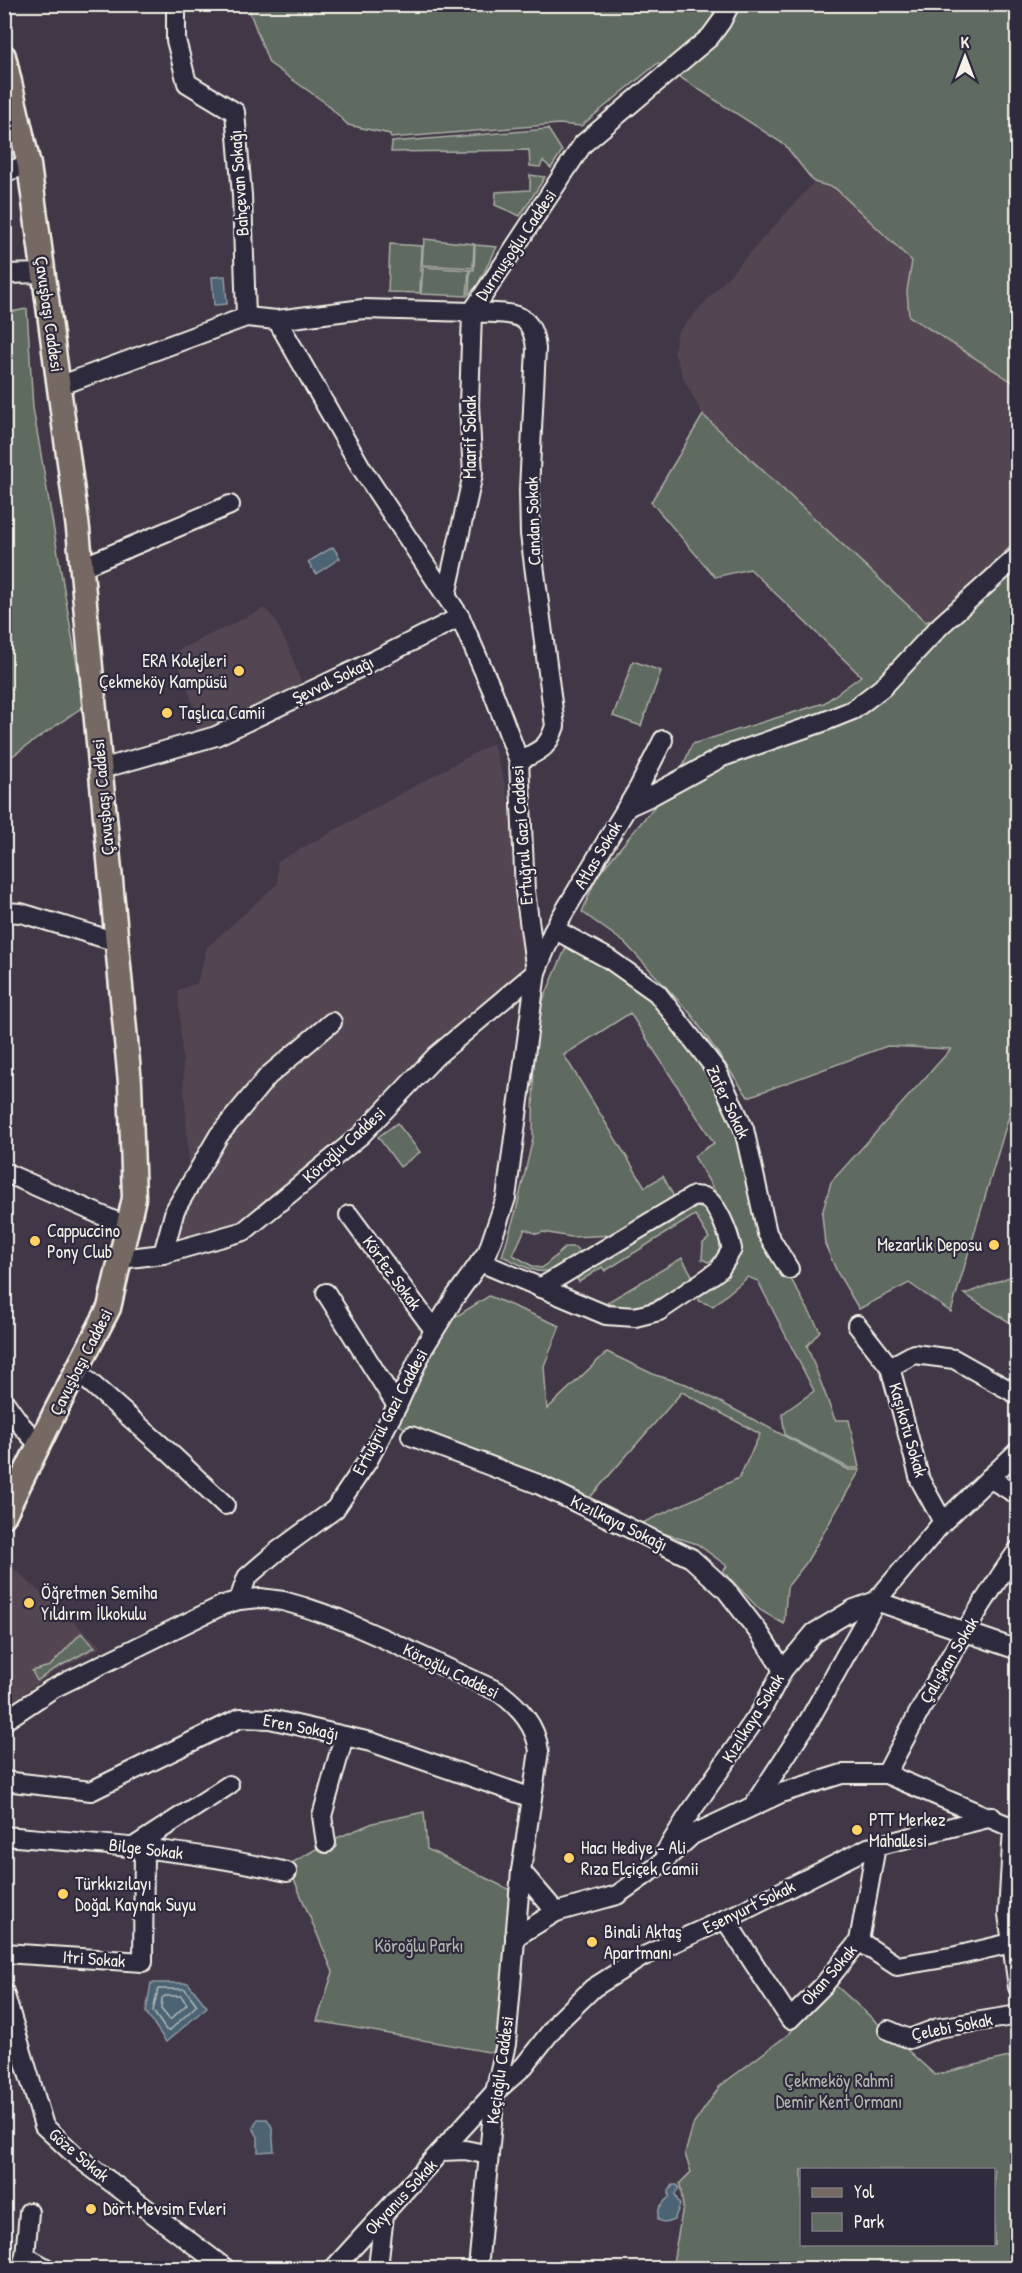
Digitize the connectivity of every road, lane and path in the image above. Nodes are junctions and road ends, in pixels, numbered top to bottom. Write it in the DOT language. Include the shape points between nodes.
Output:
graph roads {
  1 [pos="176,4"];
  2 [pos="730,4"];
  3 [pos="4,56"];
  4 [pos="28,165"];
  5 [pos="4,172"];
  6 [pos="43,273"];
  7 [pos="4,274"];
  8 [pos="472,312"];
  9 [pos="246,317"];
  10 [pos="277,320"];
  11 [pos="60,386"];
  12 [pos="230,506"];
  13 [pos="1017,556"];
  14 [pos="82,567"];
  15 [pos="446,596"];
  16 [pos="460,617"];
  17 [pos="663,740"];
  18 [pos="519,761"];
  19 [pos="101,769"];
  20 [pos="627,807"];
  21 [pos="4,912"];
  22 [pos="554,930"];
  23 [pos="117,942"];
  24 [pos="536,972"];
  25 [pos="332,1022"];
  26 [pos="4,1172"];
  27 [pos="349,1215"];
  28 [pos="128,1227"];
  29 [pos="163,1254"];
  30 [pos="121,1259"];
  31 [pos="480,1262"];
  32 [pos="789,1269"];
  33 [pos="540,1288"];
  34 [pos="326,1293"];
  35 [pos="857,1325"];
  36 [pos="434,1330"];
  37 [pos="890,1367"];
  38 [pos="77,1371"];
  39 [pos="1017,1395"];
  40 [pos="4,1401"];
  41 [pos="397,1406"];
  42 [pos="411,1436"];
  43 [pos="40,1446"];
  44 [pos="1017,1451"];
  45 [pos="989,1478"];
  46 [pos="1017,1495"];
  47 [pos="225,1505"];
  48 [pos="4,1516"];
  49 [pos="943,1522"];
  50 [pos="1017,1550"];
  51 [pos="239,1600"];
  52 [pos="876,1601"];
  53 [pos="965,1633"];
  54 [pos="1017,1650"];
  55 [pos="783,1670"];
  56 [pos="4,1721"];
  57 [pos="344,1736"];
  58 [pos="886,1774"];
  59 [pos="4,1781"];
  60 [pos="229,1785"];
  61 [pos="532,1798"];
  62 [pos="752,1807"];
  63 [pos="992,1817"];
  64 [pos="1016,1826"];
  65 [pos="4,1836"];
  66 [pos="326,1843"];
  67 [pos="876,1846"];
  68 [pos="139,1847"];
  69 [pos="658,1866"];
  70 [pos="521,1871"];
  71 [pos="287,1872"];
  72 [pos="556,1912"];
  73 [pos="725,1919"];
  74 [pos="1013,1936"];
  75 [pos="515,1937"];
  76 [pos="859,1941"];
  77 [pos="4,1953"];
  78 [pos="1017,1988"];
  79 [pos="4,1992"];
  80 [pos="1017,2015"];
  81 [pos="888,2030"];
  82 [pos="506,2033"];
  83 [pos="537,2051"];
  84 [pos="495,2092"];
  85 [pos="443,2151"];
  86 [pos="489,2155"];
  87 [pos="29,2212"];
  88 [pos="384,2215"];
  89 [pos="23,2262"];
  90 [pos="46,2268"];
  91 [pos="225,2268"];
  92 [pos="334,2268"];
  93 [pos="378,2268"];
  94 [pos="478,2268"];
  1 -- 9 [label="street, Bahçevan Sokağı" via="176,40 187,82 235,112"];
  2 -- 8 [label="street, Durmuşoğlu Caddesi" via="710,37 583,144"];
  3 -- 4 [label="main road, Çavuşbaşı Caddesi"];
  4 -- 5 [label="street"];
  4 -- 6 [label="main road, Çavuşbaşı Caddesi"];
  6 -- 7 [label="street"];
  6 -- 11 [label="main road, Çavuşbaşı Caddesi"];
  8 -- 10 [label="street, Durmuşoğlu Caddesi" via="363,309"];
  8 -- 15 [label="street, Maarif Sokak" via="469,405 473,474"];
  8 -- 18 [label="street, Candan Sokak" via="519,316 532,329 536,349 530,534 555,726 550,741 542,749"];
  9 -- 10 [label="street, Durmuşoğlu Caddesi"];
  9 -- 11 [label="street, Durmuşoğlu Caddesi"];
  10 -- 15 [label="street, Ertuğrul Gazi Caddesi" via="362,469"];
  11 -- 14 [label="main road, Çavuşbaşı Caddesi"];
  12 -- 14 [label="street"];
  13 -- 20 [label="street" via="941,625 883,687 853,710 722,757"];
  14 -- 19 [label="main road, Çavuşbaşı Caddesi"];
  15 -- 16 [label="street, Ertuğrul Gazi Caddesi"];
  16 -- 18 [label="street, Ertuğrul Gazi Caddesi"];
  16 -- 19 [label="street, Şevval Sokağı" via="216,736"];
  17 -- 20 [label="street, Atlas Sokak"];
  18 -- 24 [label="street, Ertuğrul Gazi Caddesi" via="525,891"];
  19 -- 23 [label="main road, Çavuşbaşı Caddesi"];
  20 -- 22 [label="street, Atlas Sokak"];
  21 -- 23 [label="street" via="21,913"];
  22 -- 24 [label="street, Atlas Sokak"];
  22 -- 32 [label="street, Zafer Sokak" via="609,959 657,993 717,1071 744,1129 767,1233"];
  23 -- 28 [label="main road, Çavuşbaşı Caddesi" via="134,1198"];
  24 -- 29 [label="street, Köroğlu Caddesi" via="436,1056 361,1136 244,1231"];
  24 -- 31 [label="street, Ertuğrul Gazi Caddesi" via="506,1198 488,1251"];
  25 -- 29 [label="street" via="268,1076 219,1136 175,1210"];
  26 -- 28 [label="street"];
  27 -- 36 [label="street, Körfez Sokak"];
  28 -- 30 [label="main road, Çavuşbaşı Caddesi"];
  29 -- 30 [label="street, Köroğlu Caddesi"];
  30 -- 38 [label="main road, Çavuşbaşı Caddesi" via="109,1308"];
  31 -- 33 [label="street"];
  31 -- 36 [label="street, Ertuğrul Gazi Caddesi"];
  33 -- 33 [label="street" via="606,1315 659,1311 720,1269 732,1249 729,1232 711,1203 694,1196"];
  34 -- 41 [label="street"];
  35 -- 37 [label="street"];
  36 -- 41 [label="street, Ertuğrul Gazi Caddesi"];
  37 -- 39 [label="street, Kaşıkotu Sokak" via="914,1354 954,1359"];
  37 -- 49 [label="street, Kaşıkotu Sokak" via="921,1480"];
  38 -- 43 [label="main road, Çavuşbaşı Caddesi"];
  38 -- 47 [label="street"];
  40 -- 43 [label="street"];
  41 -- 51 [label="street, Ertuğrul Gazi Caddesi" via="336,1509 248,1577"];
  42 -- 55 [label="street, Kızılkaya Sokağı" via="538,1484 692,1558 726,1590"];
  43 -- 48 [label="main road, Çavuşbaşı Caddesi"];
  44 -- 45 [label="street"];
  45 -- 46 [label="street"];
  45 -- 49 [label="street"];
  49 -- 52 [label="street"];
  50 -- 53 [label="street, Çalışkan Sokak"];
  51 -- 56 [label="street, Köroğlu Caddesi" via="52,1689"];
  51 -- 61 [label="street, Köroğlu Caddesi" via="283,1601 339,1619 499,1692 523,1713 538,1741"];
  52 -- 53 [label="street"];
  52 -- 55 [label="street, Kızılkaya Sokak" via="814,1633"];
  52 -- 62 [label="street" via="807,1722"];
  53 -- 54 [label="street"];
  53 -- 58 [label="street, Çalışkan Sokak"];
  55 -- 69 [label="street, Kızılkaya Sokak" via="760,1712"];
  57 -- 59 [label="street, Eren Sokağı" via="270,1719 240,1718 91,1791"];
  57 -- 61 [label="street, Eren Sokağı"];
  57 -- 66 [label="street" via="322,1816"];
  58 -- 62 [label="street" via="842,1774 780,1793"];
  58 -- 63 [label="street"];
  60 -- 68 [label="street"];
  61 -- 70 [label="street, Köroğlu Caddesi"];
  62 -- 69 [label="street" via="692,1835"];
  63 -- 64 [label="street"];
  63 -- 67 [label="street, Esenyurt Sokak"];
  64 -- 74 [label="street" via="1008,1914"];
  65 -- 68 [label="street, Bilge Sokak"];
  67 -- 73 [label="street, Esenyurt Sokak"];
  67 -- 76 [label="street, Okan Sokak"];
  68 -- 71 [label="street, Bilge Sokak" via="243,1861"];
  68 -- 77 [label="street, Itri Sokak" via="143,1962"];
  69 -- 72 [label="street" via="617,1895"];
  70 -- 72 [label="street"];
  70 -- 75 [label="street, Keçiağılı Caddesi"];
  72 -- 75 [label="street"];
  73 -- 76 [label="street, Okan Sokak" via="790,2019"];
  73 -- 83 [label="street, Esenyurt Sokak" via="642,1957 593,1988 559,2021"];
  74 -- 76 [label="street" via="956,1956 897,1966"];
  74 -- 78 [label="street"];
  75 -- 82 [label="street, Keçiağılı Caddesi"];
  79 -- 91 [label="street, Göze Sokak" via="44,2126 75,2156"];
  80 -- 81 [label="street, Çelebi Sokak" via="938,2028 909,2039"];
  82 -- 83 [label="street" via="519,2050"];
  82 -- 84 [label="street, Keçiağılı Caddesi"];
  83 -- 84 [label="street, Esenyurt Sokak"];
  84 -- 85 [label="street, Okyanus Sokak"];
  84 -- 86 [label="street, Keçiağılı Caddesi"];
  85 -- 86 [label="street"];
  85 -- 88 [label="street, Okyanus Sokak"];
  86 -- 94 [label="street, Keçiağılı Caddesi"];
  87 -- 89 [label="street"];
  88 -- 92 [label="street, Okyanus Sokak"];
  88 -- 93 [label="street"];
  89 -- 90 [label="street"];
}
